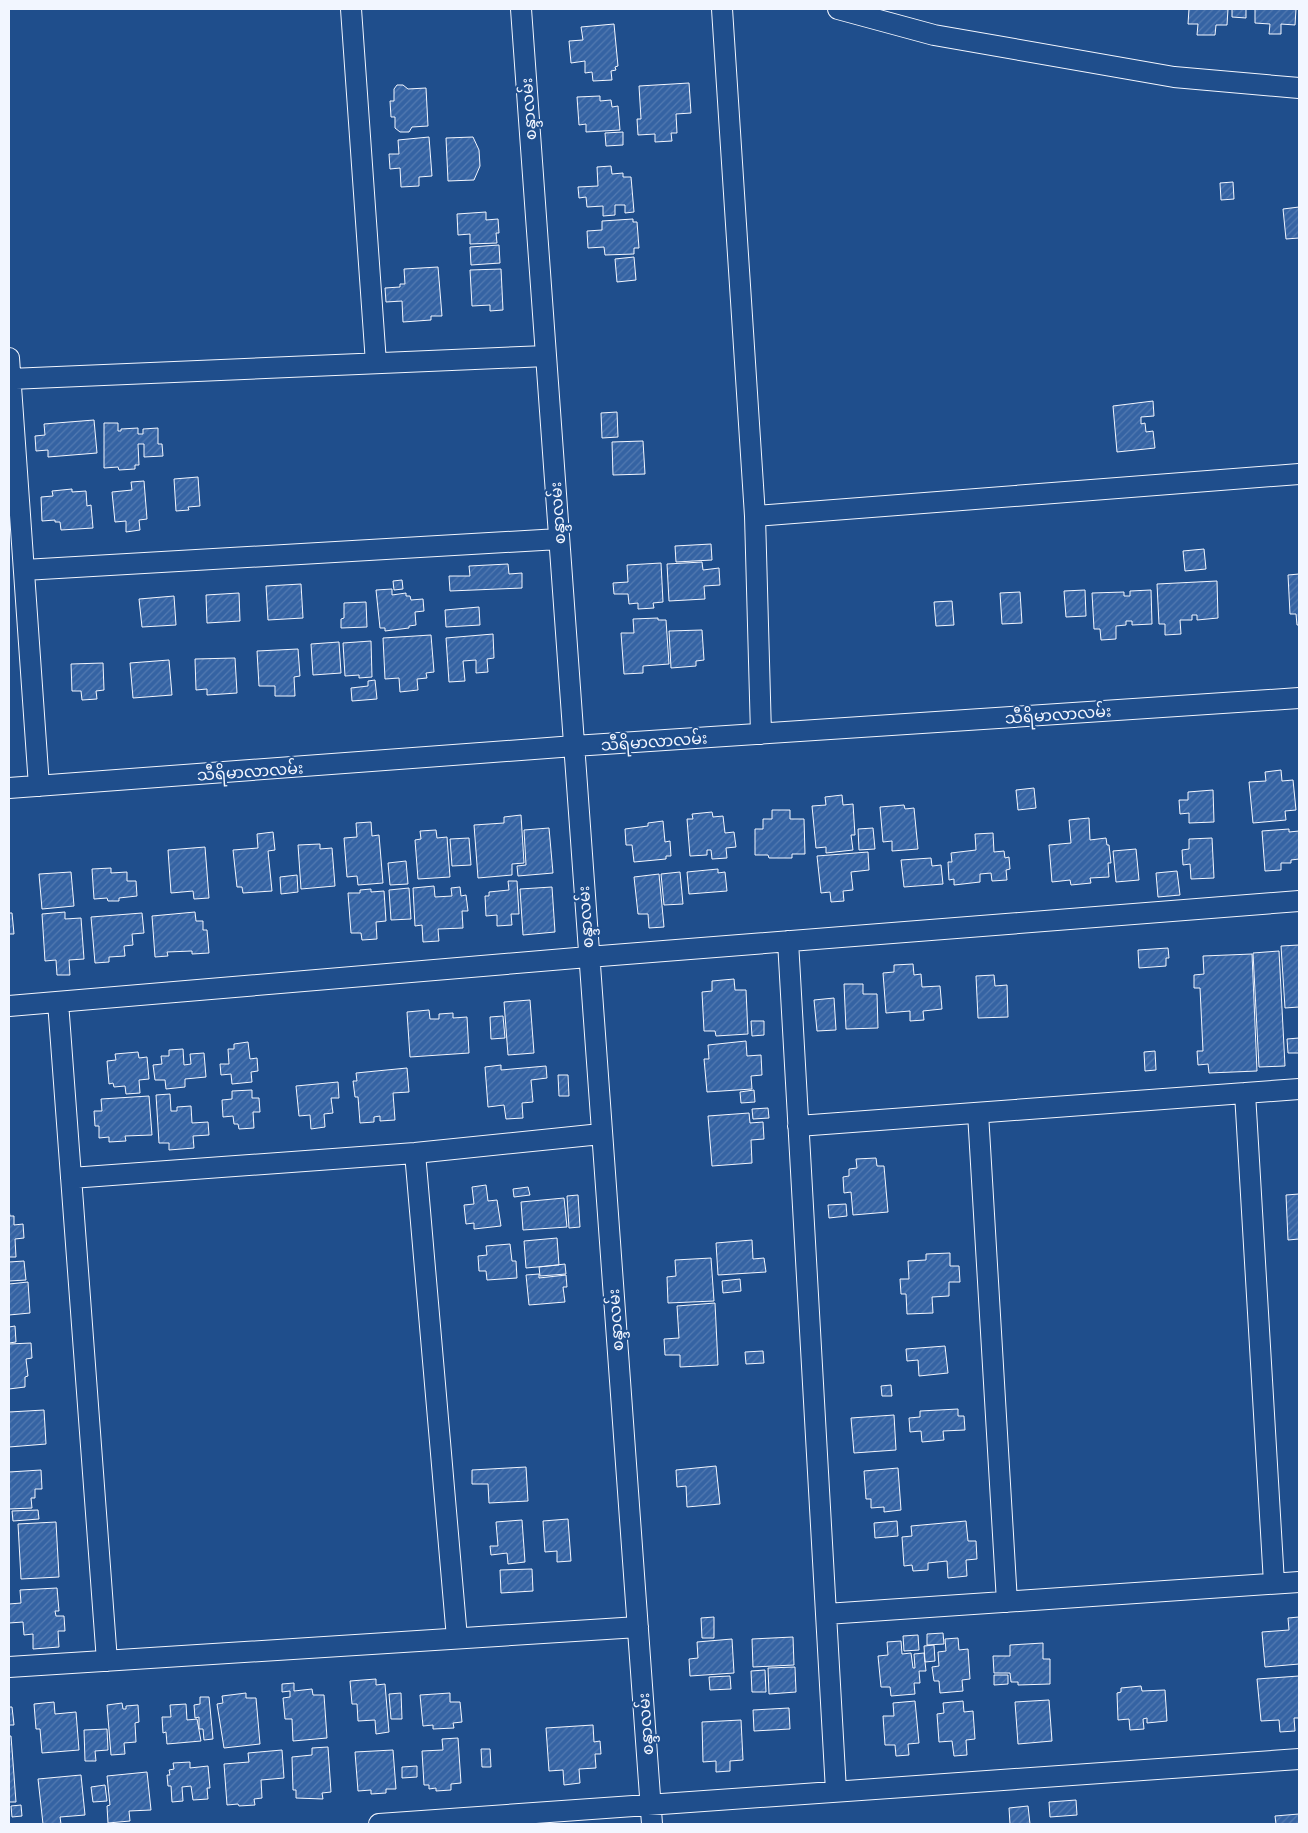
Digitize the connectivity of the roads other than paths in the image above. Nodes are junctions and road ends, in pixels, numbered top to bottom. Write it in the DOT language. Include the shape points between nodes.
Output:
graph roads {
  1 [pos="351,9"];
  2 [pos="521,9"];
  3 [pos="722,9"];
  4 [pos="838,9"];
  5 [pos="1299,88"];
  6 [pos="546,356"];
  7 [pos="9,358"];
  8 [pos="376,363"];
  9 [pos="10,379"];
  10 [pos="1299,474"];
  11 [pos="755,516"];
  12 [pos="559,539"];
  13 [pos="24,570"];
  14 [pos="1299,698"];
  15 [pos="761,734"];
  16 [pos="574,746"];
  17 [pos="38,786"];
  18 [pos="9,788"];
  19 [pos="1299,901"];
  20 [pos="788,941"];
  21 [pos="588,957"];
  22 [pos="58,1002"];
  23 [pos="9,1006"];
  24 [pos="1299,1089"];
  25 [pos="1245,1093"];
  26 [pos="978,1113"];
  27 [pos="798,1126"];
  28 [pos="601,1134"];
  29 [pos="415,1152"];
  30 [pos="71,1178"];
  31 [pos="1299,1582"];
  32 [pos="1274,1583"];
  33 [pos="1007,1602"];
  34 [pos="826,1614"];
  35 [pos="638,1627"];
  36 [pos="458,1638"];
  37 [pos="107,1661"];
  38 [pos="9,1667"];
  39 [pos="1299,1758"];
  40 [pos="836,1791"];
  41 [pos="651,1814"];
  42 [pos="379,1824"];
  1 -- 8 [label="street"];
  2 -- 6 [label="street, စန္ဒာလမ်း"];
  3 -- 11 [label="street"];
  4 -- 5 [label="street" via="934,35 1174,77"];
  6 -- 8 [label="street"];
  6 -- 12 [label="street, စန္ဒာလမ်း"];
  7 -- 9 [label="street"];
  8 -- 9 [label="street"];
  9 -- 13 [label="street"];
  10 -- 11 [label="street"];
  11 -- 15 [label="street"];
  12 -- 13 [label="street"];
  12 -- 16 [label="street, စန္ဒာလမ်း"];
  13 -- 17 [label="street"];
  14 -- 15 [label="street, သီရိမာလာလမ်း"];
  15 -- 16 [label="street, သီရိမာလာလမ်း"];
  16 -- 17 [label="street, သီရိမာလာလမ်း"];
  16 -- 21 [label="street, စန္ဒာလမ်း"];
  17 -- 18 [label="street, သီရိမာလာလမ်း"];
  19 -- 20 [label="street"];
  20 -- 21 [label="street"];
  20 -- 27 [label="street"];
  21 -- 22 [label="street"];
  21 -- 28 [label="street, စန္ဒာလမ်း"];
  22 -- 23 [label="street"];
  22 -- 30 [label="street"];
  24 -- 25 [label="street"];
  25 -- 26 [label="street"];
  25 -- 32 [label="street"];
  26 -- 27 [label="street"];
  26 -- 33 [label="street"];
  27 -- 34 [label="street"];
  28 -- 29 [label="street"];
  28 -- 35 [label="street, စန္ဒာလမ်း"];
  29 -- 30 [label="street"];
  29 -- 36 [label="street"];
  30 -- 37 [label="street"];
  31 -- 32 [label="street"];
  32 -- 33 [label="street"];
  33 -- 34 [label="street"];
  34 -- 40 [label="street"];
  35 -- 36 [label="street"];
  35 -- 41 [label="street, စန္ဒာလမ်း"];
  36 -- 37 [label="street"];
  37 -- 38 [label="street"];
  39 -- 40 [label="street"];
  40 -- 41 [label="street"];
  41 -- 42 [label="street"];
}
